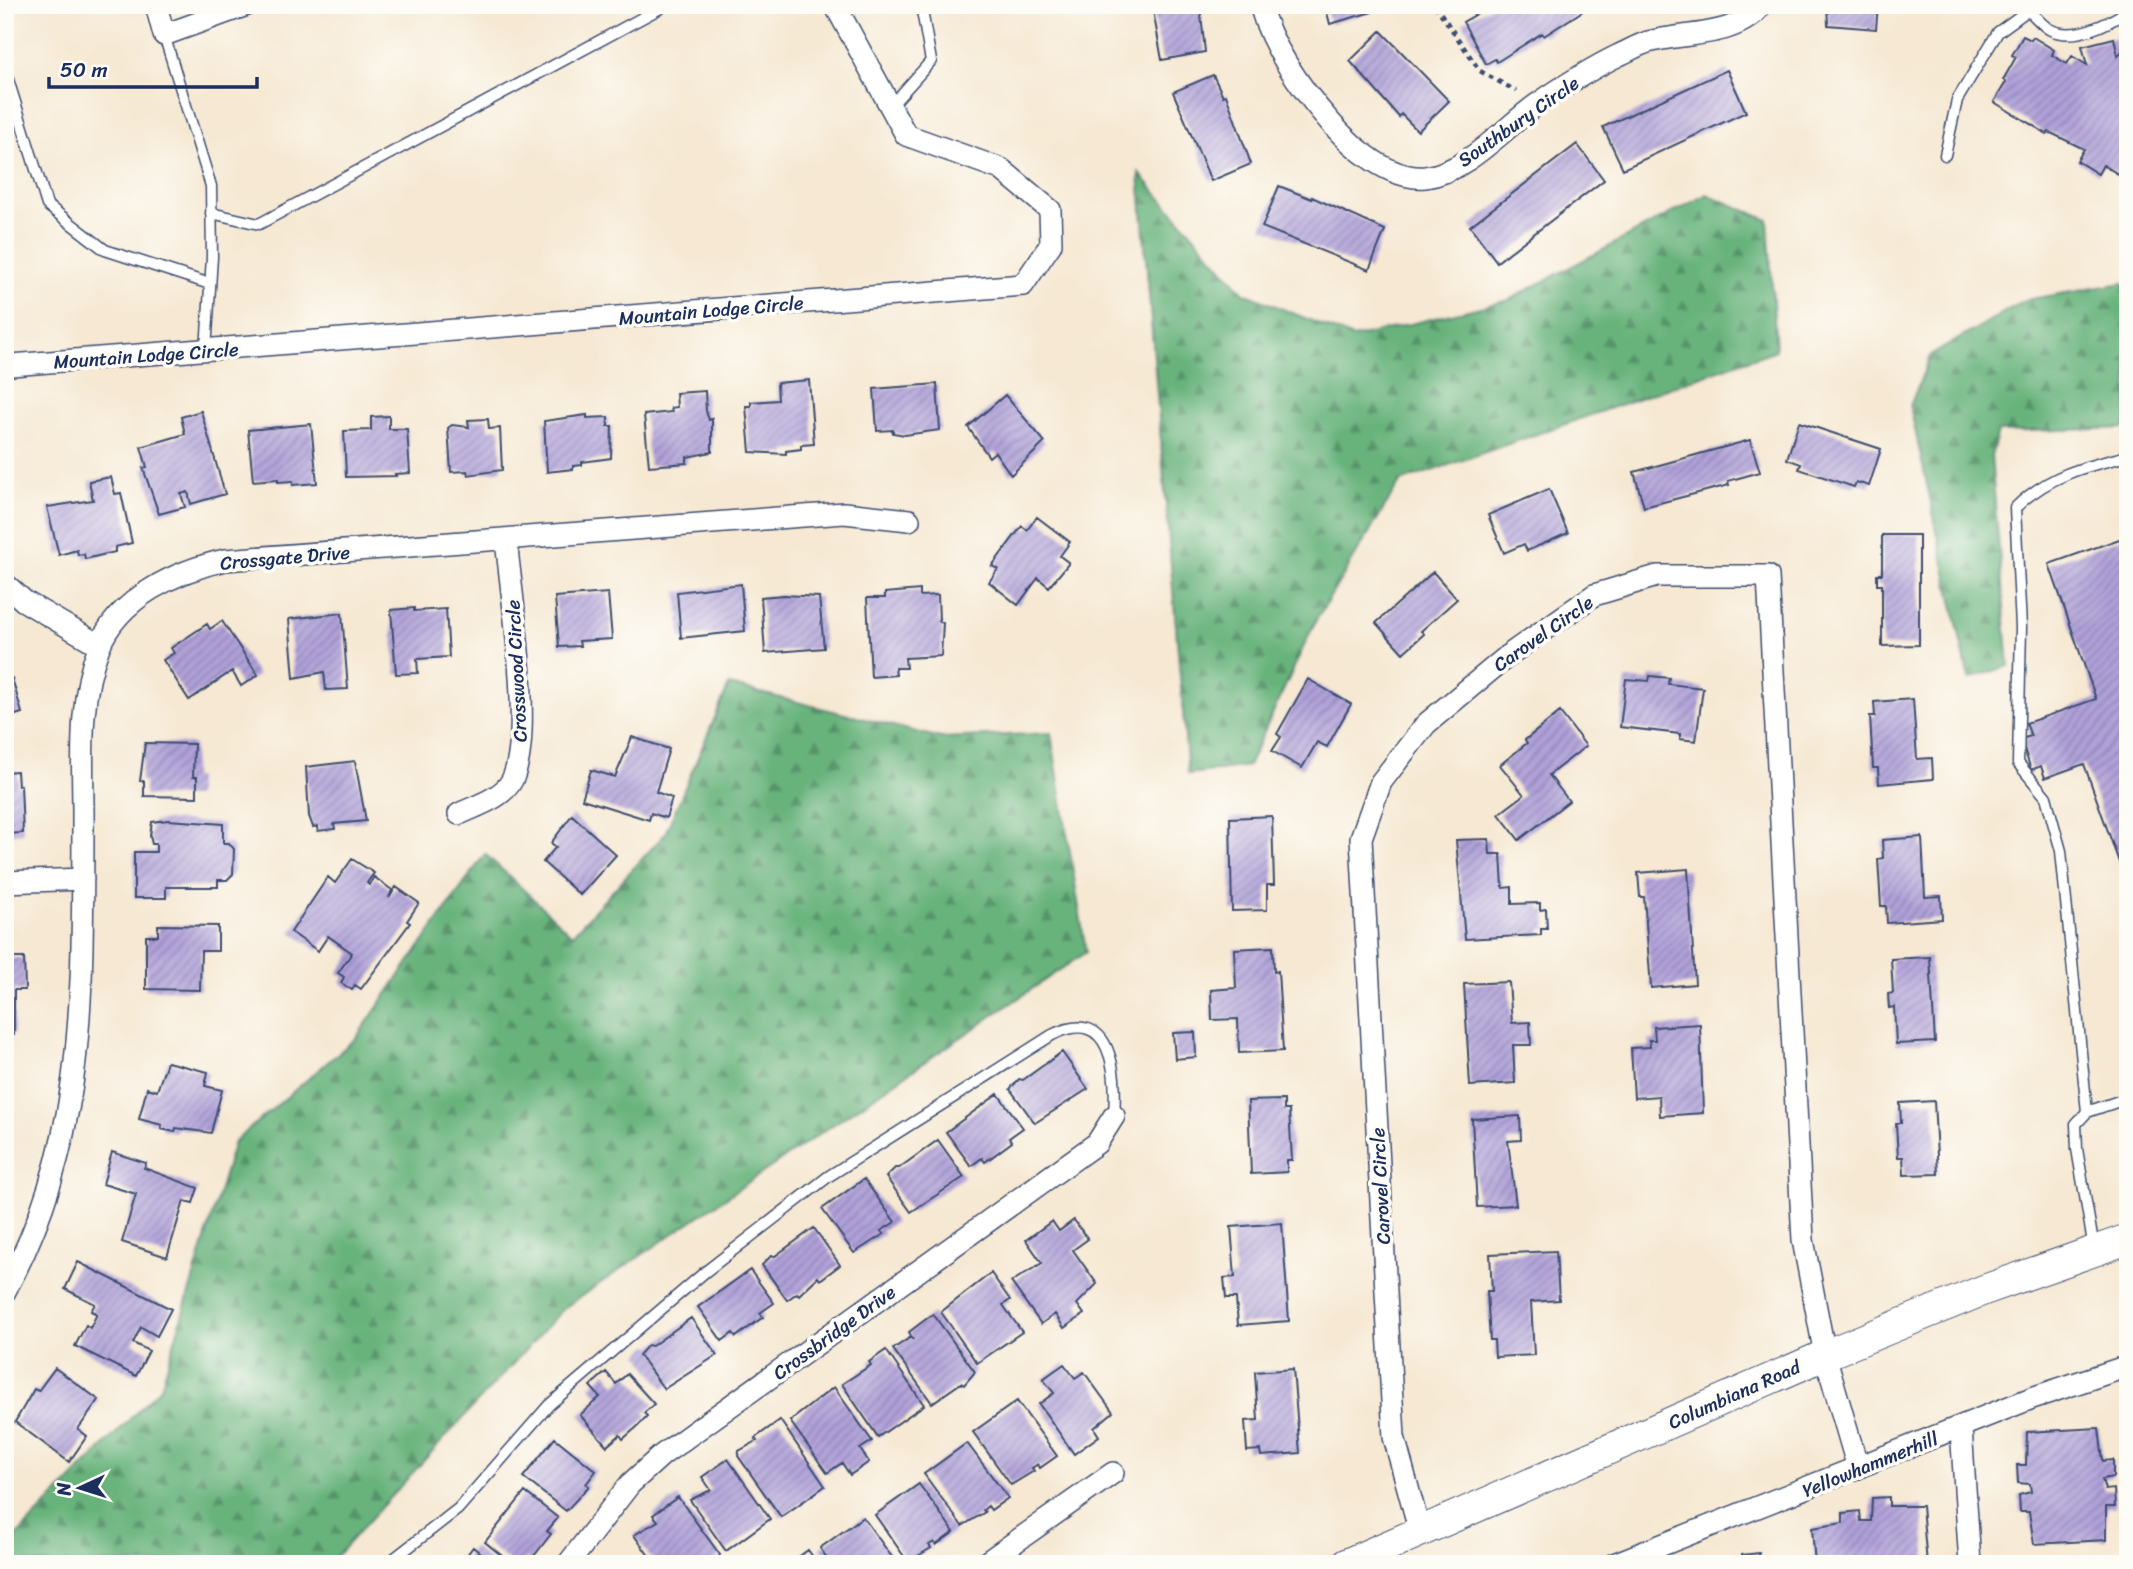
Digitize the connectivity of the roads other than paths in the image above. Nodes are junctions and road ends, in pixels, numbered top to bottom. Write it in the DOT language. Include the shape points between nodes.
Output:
graph roads {
  1 [pos="156,5"];
  2 [pos="247,5"];
  3 [pos="666,5"];
  4 [pos="835,5"];
  5 [pos="921,5"];
  6 [pos="1260,5"];
  7 [pos="1761,5"];
  8 [pos="2032,8"];
  9 [pos="2128,10"];
  10 [pos="164,35"];
  11 [pos="5,70"];
  12 [pos="890,107"];
  13 [pos="1945,155"];
  14 [pos="211,214"];
  15 [pos="210,284"];
  16 [pos="206,350"];
  17 [pos="5,361"];
  18 [pos="2128,456"];
  19 [pos="909,520"];
  20 [pos="506,539"];
  21 [pos="5,584"];
  22 [pos="99,645"];
  23 [pos="458,814"];
  24 [pos="83,879"];
  25 [pos="5,882"];
  26 [pos="2128,1098"];
  27 [pos="2087,1112"];
  28 [pos="1114,1116"];
  29 [pos="2128,1239"];
  30 [pos="2094,1249"];
  31 [pos="5,1291"];
  32 [pos="1825,1355"];
  33 [pos="2128,1366"];
  34 [pos="1961,1428"];
  35 [pos="1858,1468"];
  36 [pos="1113,1473"];
  37 [pos="1420,1532"];
  38 [pos="387,1564"];
  39 [pos="568,1564"];
  40 [pos="984,1564"];
  41 [pos="1346,1564"];
  42 [pos="1614,1564"];
  43 [pos="1970,1564"];
  1 -- 10 [label="street"];
  2 -- 10 [label="street"];
  3 -- 14 [label="lane" via="259,224"];
  4 -- 12 [label="street, Mountain Lodge Circle"];
  5 -- 12 [label="lane" via="931,61"];
  6 -- 7 [label="street, Southbury Circle" via="1284,60 1343,136 1380,165 1425,177 1448,170 1538,104 1616,57 1647,42 1730,26 1754,15"];
  8 -- 9 [label="lane" via="2050,29 2068,34 2110,23"];
  8 -- 13 [label="lane" via="1998,32 1957,100"];
  10 -- 14 [label="lane" via="211,186"];
  11 -- 15 [label="lane" via="47,205 106,250"];
  12 -- 16 [label="street, Mountain Lodge Circle" via="906,135 1001,169 1049,210 1051,244 1023,285"];
  14 -- 15 [label="lane"];
  15 -- 16 [label="lane"];
  16 -- 17 [label="street, Mountain Lodge Circle" via="11,365"];
  18 -- 27 [label="lane" via="2052,478 2015,508 2021,626 2018,764 2046,797 2061,851"];
  19 -- 20 [label="street, Crossgate Drive" via="844,513"];
  20 -- 22 [label="street, Crossgate Drive" via="225,560 199,566 152,587 116,620"];
  20 -- 23 [label="street, Crosswood Circle" via="521,751 511,782 492,799"];
  21 -- 22 [label="street" via="24,601"];
  22 -- 24 [label="street, Crossgate Drive" via="85,703"];
  24 -- 25 [label="street"];
  24 -- 31 [label="street, Crossgate Drive" via="79,1035 72,1099 59,1159 40,1214"];
  26 -- 27 [label="lane"];
  27 -- 30 [label="lane" via="2076,1124 2077,1149"];
  28 -- 38 [label="lane" via="1114,1065 1105,1043 1084,1028 1052,1035 830,1176 705,1272 550,1405 458,1508"];
  28 -- 39 [label="street, Crossbridge Drive" via="1097,1143 662,1455 630,1484"];
  29 -- 30 [label="main road, Columbiana Road"];
  30 -- 32 [label="main road, Columbiana Road"];
  32 -- 35 [label="street"];
  32 -- 37 [label="main road, Columbiana Road"];
  32 -- 37 [label="street, Carovel Circle" via="1803,1240 1768,576 1657,576 1594,595 1510,654 1426,724 1381,782 1361,838 1394,1437"];
  33 -- 34 [label="street, Yellowhammerhill"];
  34 -- 35 [label="street, Yellowhammerhill"];
  34 -- 43 [label="street"];
  35 -- 42 [label="street, Yellowhammerhill"];
  36 -- 40 [label="street"];
  37 -- 41 [label="main road, Columbiana Road"];
}
